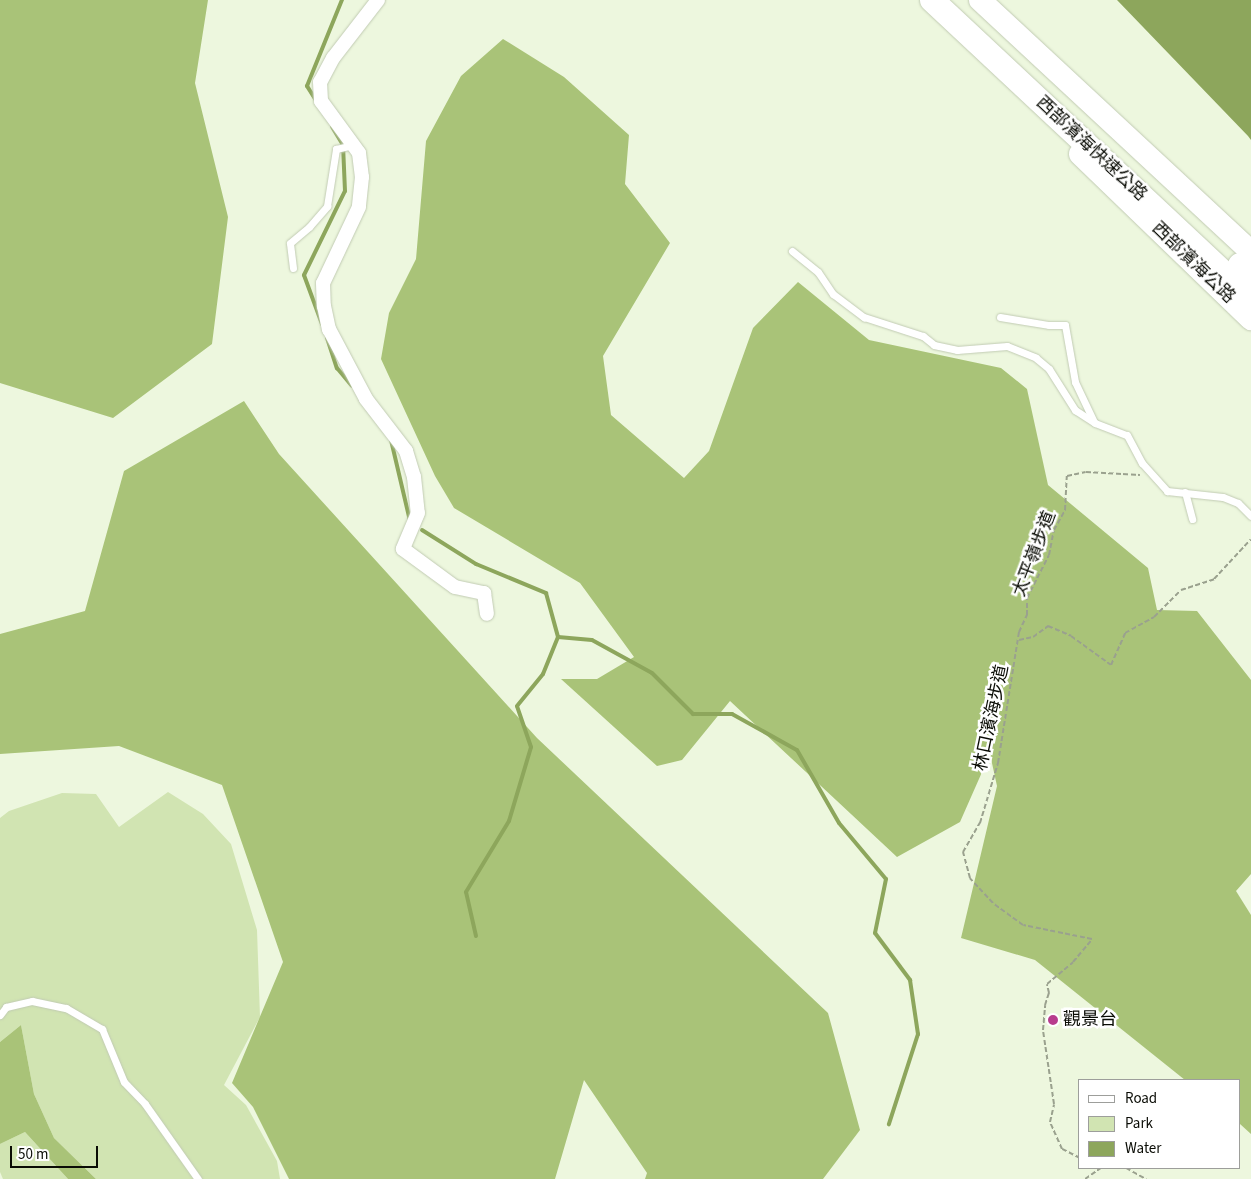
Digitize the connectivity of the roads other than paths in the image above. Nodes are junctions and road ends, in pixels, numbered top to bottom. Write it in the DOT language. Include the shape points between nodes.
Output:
graph roads {
  1 [pos="378,0"];
  2 [pos="918,0"];
  3 [pos="932,0"];
  4 [pos="956,0"];
  5 [pos="980,0"];
  6 [pos="352,146"];
  7 [pos="792,252"];
  8 [pos="293,268"];
  9 [pos="1244,268"];
  10 [pos="1251,298"];
  11 [pos="1251,303"];
  12 [pos="1000,317"];
  13 [pos="1251,319"];
  14 [pos="1094,422"];
  15 [pos="1185,492"];
  16 [pos="1251,516"];
  17 [pos="1192,519"];
  18 [pos="487,614"];
  19 [pos="0,1015"];
  20 [pos="198,1179"];
  1 -- 6 [label="street" via="333,58 320,82 321,101"];
  2 -- 13 [label="main road, 西部濱海公路"];
  3 -- 9 [label="highway, 西部濱海快速公路"];
  4 -- 9 [label="highway, 西部濱海快速公路"];
  5 -- 9 [label="main road"];
  6 -- 8 [label="lane" via="336,149 327,206 290,243"];
  6 -- 18 [label="street" via="359,153 362,177 359,207 323,283 329,329 366,399 406,450 414,477 418,513 403,549 455,587 484,593"];
  7 -- 14 [label="lane" via="818,272 833,294 864,317 923,336 934,345 956,350 1007,346 1036,358 1049,369 1075,410"];
  9 -- 10 [label="highway, 西部濱海快速公路"];
  9 -- 11 [label="highway"];
  12 -- 14 [label="lane" via="1049,326 1065,325 1075,382"];
  14 -- 15 [label="lane" via="1128,435 1152,475 1167,491"];
  15 -- 16 [label="lane" via="1223,497 1238,504"];
  15 -- 17 [label="lane"];
  19 -- 20 [label="lane" via="6,1007 32,1001 66,1008 102,1029 124,1082 146,1104"];
}
